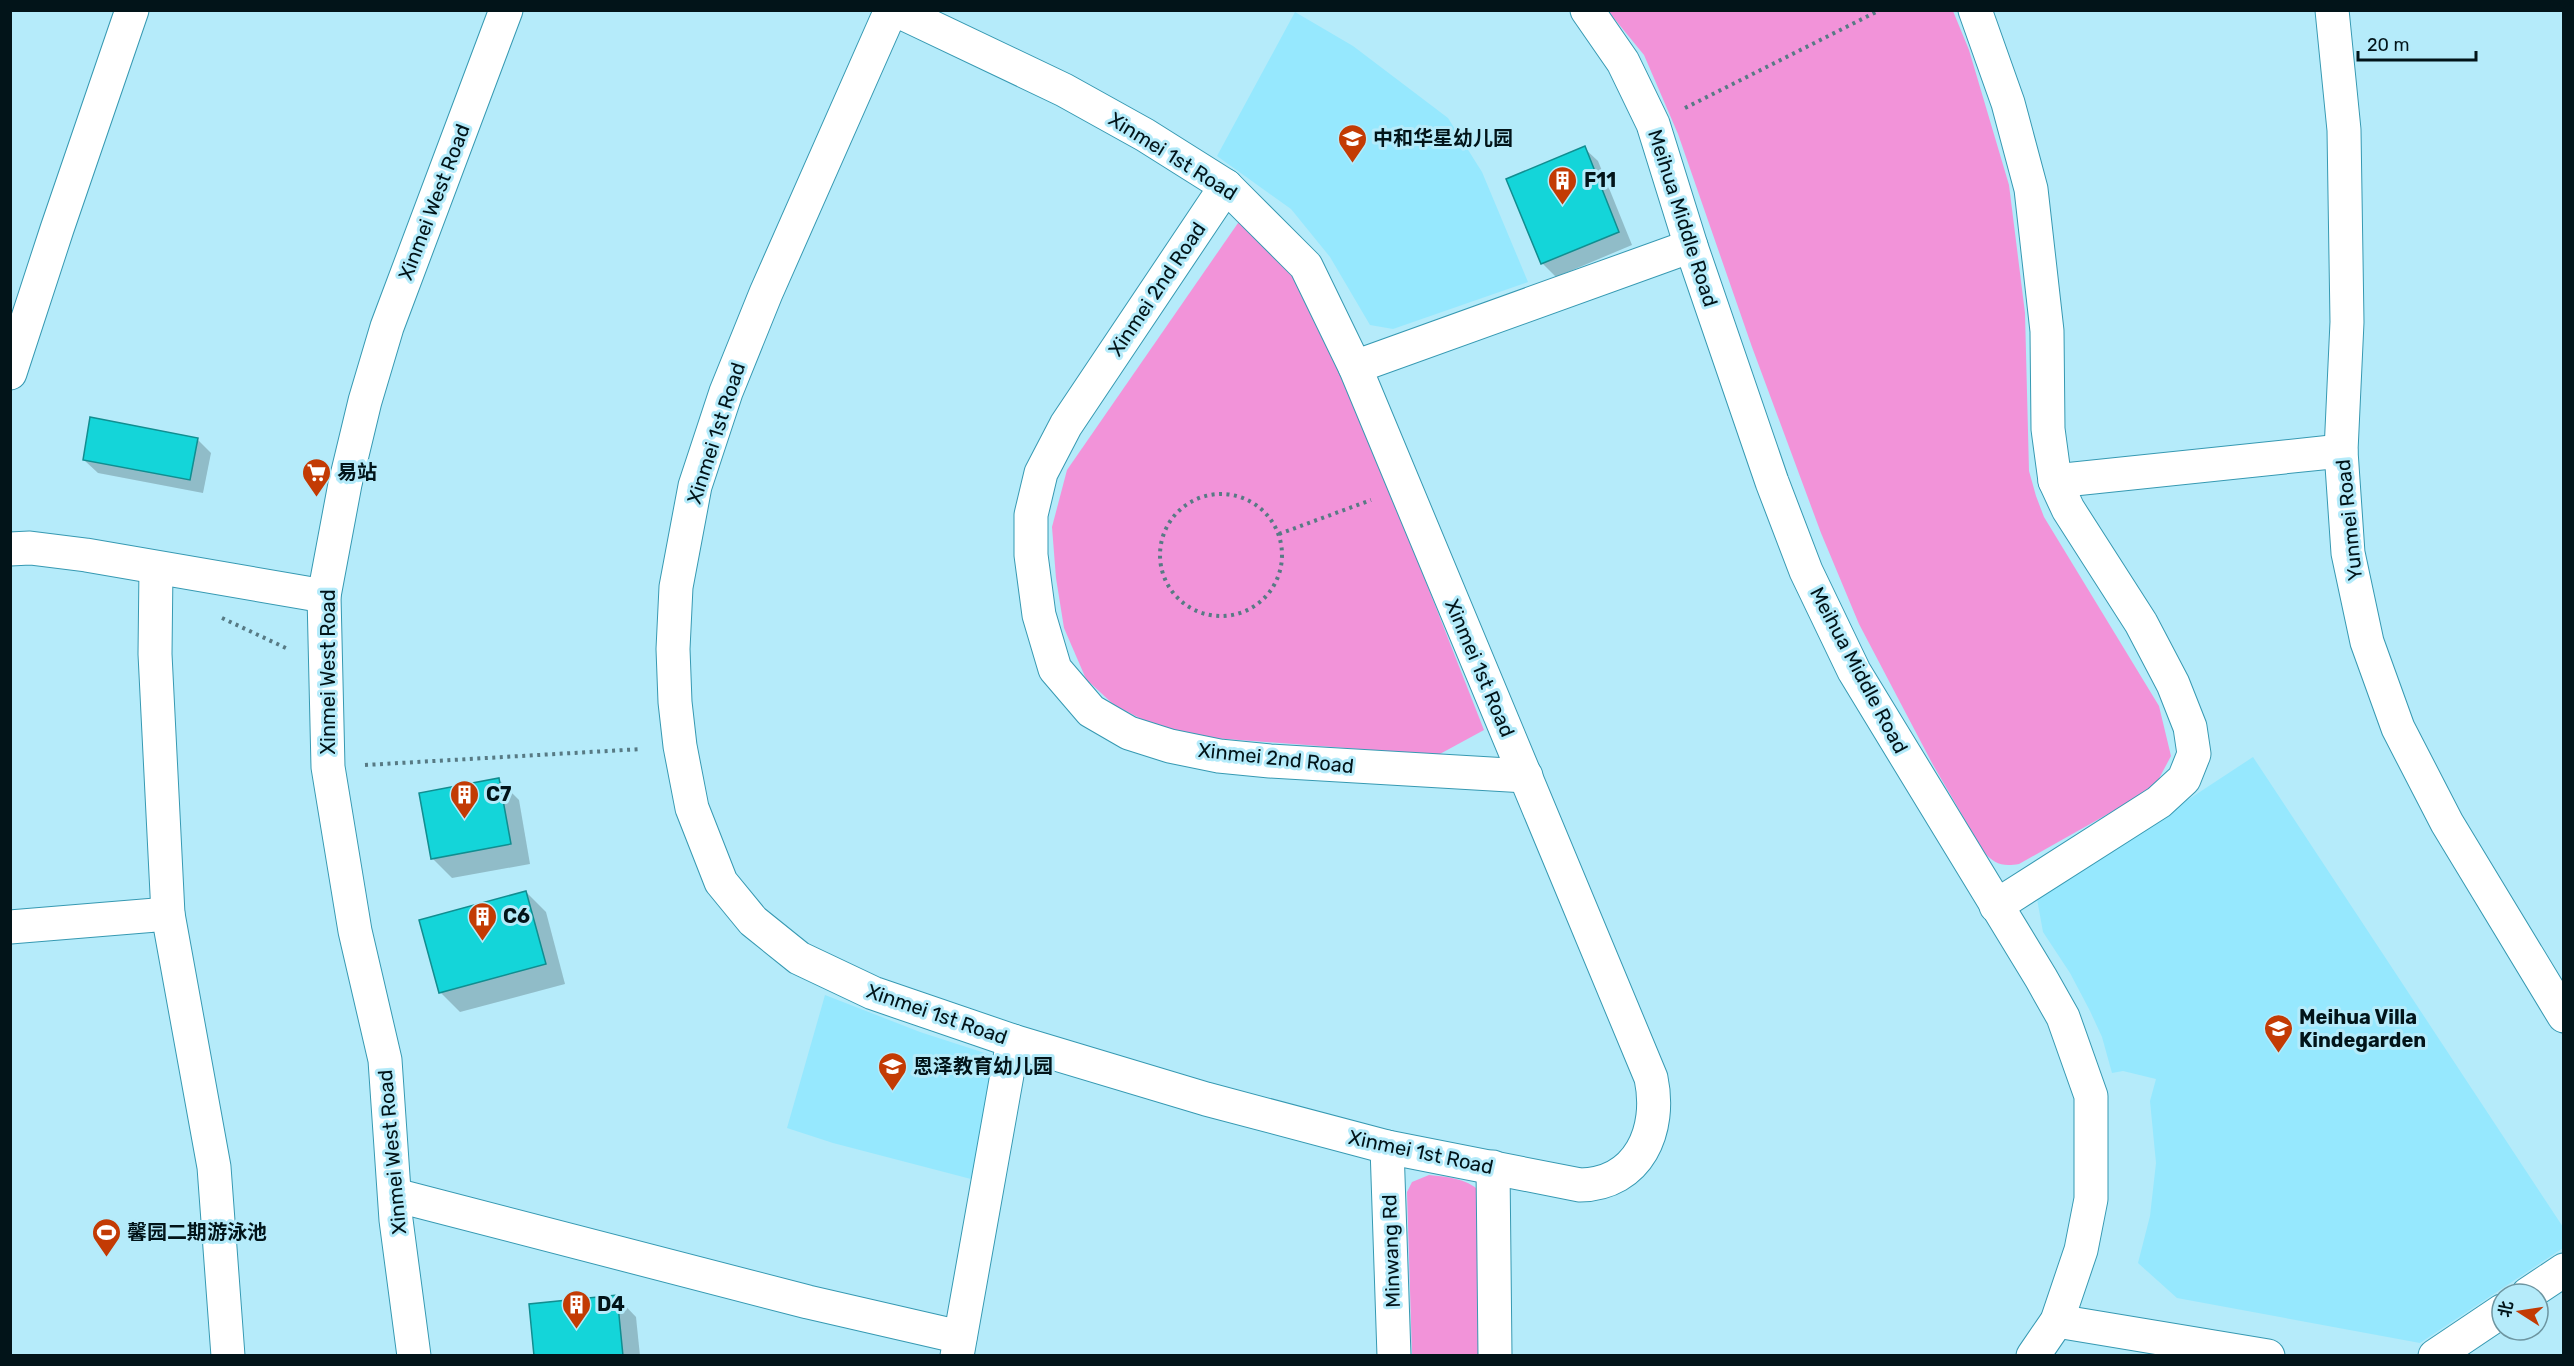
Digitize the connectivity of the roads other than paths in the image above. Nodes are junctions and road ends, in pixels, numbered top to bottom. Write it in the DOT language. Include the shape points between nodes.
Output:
graph roads {
  1 [pos="132,10"];
  2 [pos="506,10"];
  3 [pos="891,10"];
  4 [pos="896,10"];
  5 [pos="1587,10"];
  6 [pos="1975,10"];
  7 [pos="2332,10"];
  8 [pos="1226,186"];
  9 [pos="1691,246"];
  10 [pos="1355,367"];
  11 [pos="10,373"];
  12 [pos="2341,451"];
  13 [pos="2055,481"];
  14 [pos="10,549"];
  15 [pos="156,567"];
  16 [pos="324,596"];
  17 [pos="1526,776"];
  18 [pos="1996,906"];
  19 [pos="168,914"];
  20 [pos="10,927"];
  21 [pos="2564,1016"];
  22 [pos="1013,1041"];
  23 [pos="1387,1147"];
  24 [pos="1493,1167"];
  25 [pos="395,1195"];
  26 [pos="2564,1270"];
  27 [pos="2546,1282"];
  28 [pos="2490,1319"];
  29 [pos="2057,1321"];
  30 [pos="958,1346"];
  31 [pos="2263,1355"];
  32 [pos="228,1356"];
  33 [pos="414,1356"];
  34 [pos="1394,1356"];
  35 [pos="1495,1356"];
  36 [pos="2033,1356"];
  37 [pos="2435,1356"];
  1 -- 11 [label="street"];
  2 -- 16 [label="street, Xinmei West Road" via="387,327 365,401"];
  3 -- 22 [label="street, Xinmei 1st Road" via="735,370 695,486 676,587 673,649 680,746 692,808 721,882 753,921 799,958 873,993"];
  4 -- 8 [label="street, Xinmei 1st Road" via="1064,90"];
  5 -- 9 [label="street, Meihua Middle Road" via="1623,62 1653,124"];
  6 -- 13 [label="street" via="2008,103 2031,189 2047,331 2048,429"];
  7 -- 12 [label="street, Yunmei Road" via="2344,130 2347,322"];
  8 -- 10 [label="street, Xinmei 1st Road" via="1305,266"];
  8 -- 17 [label="street, Xinmei 2nd Road" via="1066,425 1041,472 1031,515 1031,555 1039,615 1055,669 1091,711 1129,733 1170,746 1270,761"];
  9 -- 10 [label="street"];
  9 -- 18 [label="street, Meihua Middle Road" via="1806,571 1854,671"];
  10 -- 17 [label="street, Xinmei 1st Road"];
  12 -- 13 [label="street"];
  12 -- 21 [label="street, Yunmei Road" via="2348,553 2367,642 2398,728 2447,823"];
  13 -- 18 [label="street" via="2173,684 2190,727 2194,754 2184,779 2159,802"];
  14 -- 15 [label="street" via="30,548"];
  15 -- 16 [label="street"];
  15 -- 19 [label="street" via="155,654"];
  16 -- 25 [label="street, Xinmei West Road" via="328,767 356,931 384,1060"];
  17 -- 24 [label="street, Xinmei 1st Road" via="1650,1078 1654,1111 1645,1146 1633,1163 1596,1185"];
  18 -- 29 [label="street, Meihua Middle Road" via="2063,1017 2091,1096 2091,1199 2080,1250"];
  19 -- 20 [label="street"];
  19 -- 32 [label="street" via="217,1193"];
  22 -- 23 [label="street, Xinmei 1st Road" via="1206,1099"];
  22 -- 30 [label="street"];
  23 -- 24 [label="street, Xinmei 1st Road"];
  23 -- 34 [label="street, Minwang Rd"];
  24 -- 35 [label="street"];
  25 -- 30 [label="street" via="808,1302"];
  25 -- 33 [label="street, Xinmei West Road"];
  26 -- 27 [label="street"];
  28 -- 37 [label="street"];
  29 -- 31 [label="street"];
  29 -- 36 [label="street, Meihua Middle Road"];
}
